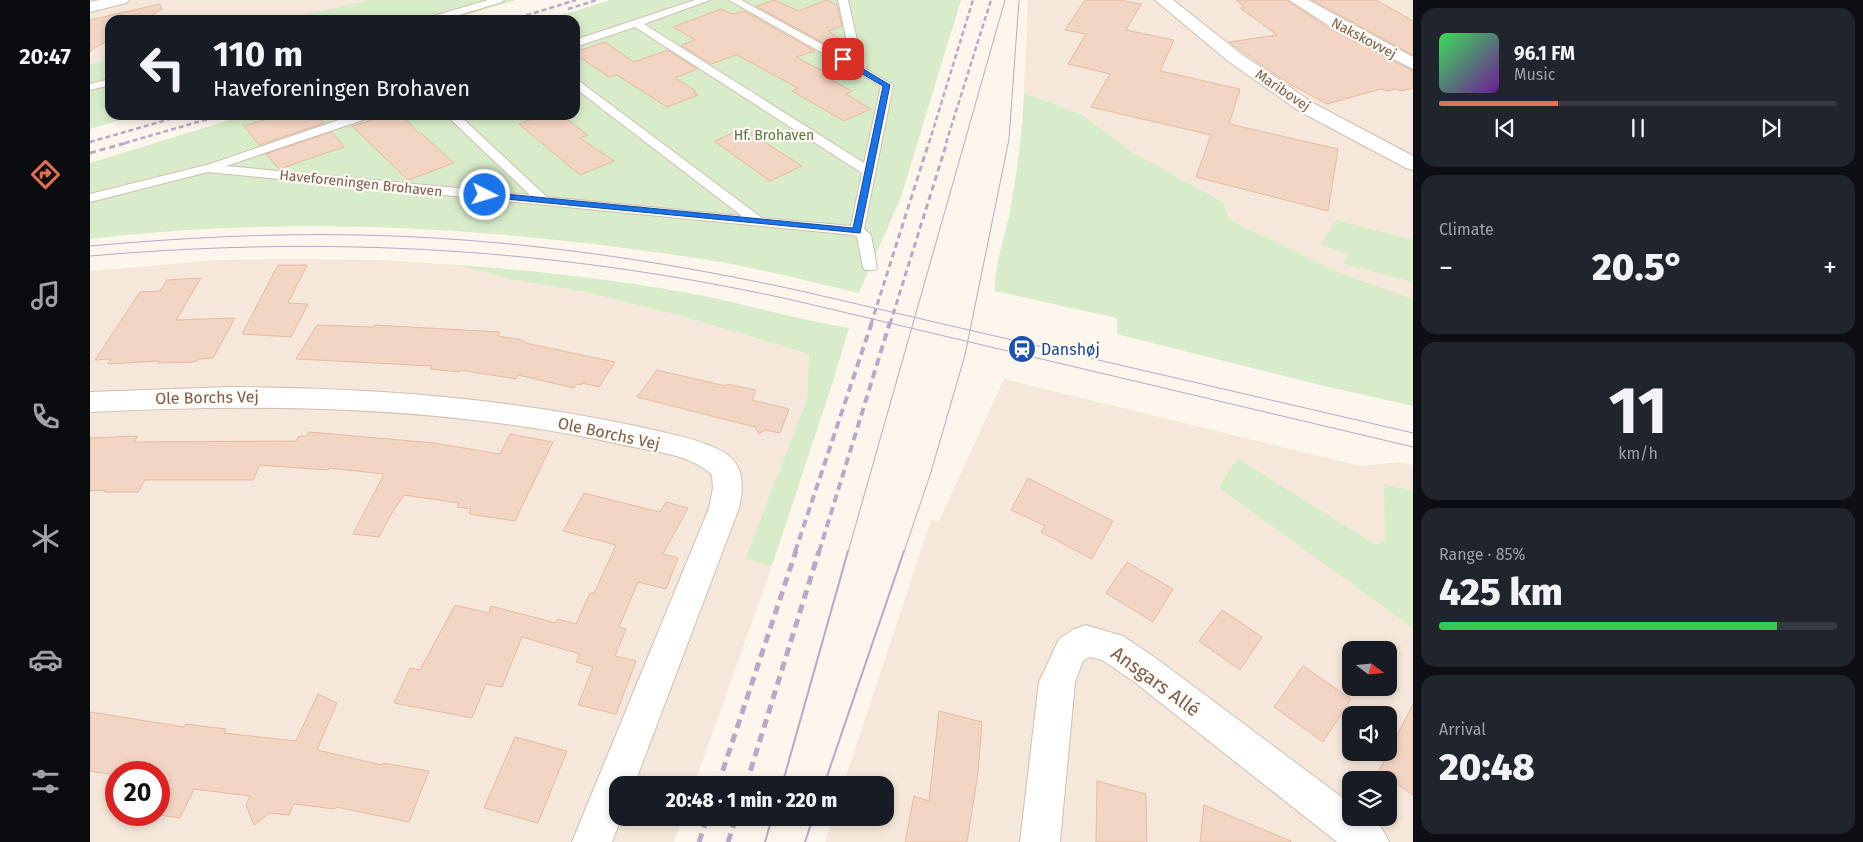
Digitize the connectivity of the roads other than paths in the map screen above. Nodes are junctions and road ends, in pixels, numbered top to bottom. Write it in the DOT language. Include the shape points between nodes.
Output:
graph roads {
  1 [pos="121,0"];
  2 [pos="499,0"];
  3 [pos="705,0"];
  4 [pos="734,0"];
  5 [pos="843,0"];
  6 [pos="1163,0"];
  7 [pos="1297,0"];
  8 [pos="90,7"];
  9 [pos="448,15"];
  10 [pos="636,23"];
  11 [pos="580,42"];
  12 [pos="1411,61"];
  13 [pos="858,68"];
  14 [pos="105,83"];
  15 [pos="90,87"];
  16 [pos="580,87"];
  17 [pos="350,120"];
  18 [pos="457,120"];
  19 [pos="1413,164"];
  20 [pos="208,168"];
  21 [pos="869,172"];
  22 [pos="90,198"];
  23 [pos="544,200"];
  24 [pos="759,222"];
  25 [pos="857,231"];
  26 [pos="870,267"];
  27 [pos="90,402"];
  28 [pos="592,842"];
  29 [pos="1040,842"];
  30 [pos="1369,842"];
  1 -- 8 [label="street"];
  2 -- 9 [label="lane"];
  3 -- 10 [label="lane"];
  4 -- 13 [label="lane"];
  5 -- 13 [label="lane"];
  6 -- 19 [label="street, Maribovej" via="1234,57 1306,107"];
  7 -- 12 [label="street, Nakskovvej"];
  10 -- 11 [label="lane"];
  10 -- 21 [label="lane"];
  13 -- 21 [label="lane" via="887,85"];
  14 -- 15 [label="lane"];
  16 -- 24 [label="lane"];
  17 -- 20 [label="lane, Haveforeningen Brohaven"];
  18 -- 23 [label="lane"];
  20 -- 22 [label="lane, Haveforeningen Brohaven"];
  20 -- 23 [label="lane, Haveforeningen Brohaven"];
  21 -- 25 [label="lane"];
  23 -- 24 [label="lane, Haveforeningen Brohaven"];
  24 -- 25 [label="lane, Haveforeningen Brohaven"];
  25 -- 26 [label="lane" via="864,235"];
  27 -- 28 [label="street, Ole Borchs Vej" via="271,396 451,407 616,432 709,458 723,467 730,484 724,508"];
  29 -- 30 [label="street, Ansgars Allé" via="1057,682 1071,650 1086,640 1111,647 1145,670"];
}
